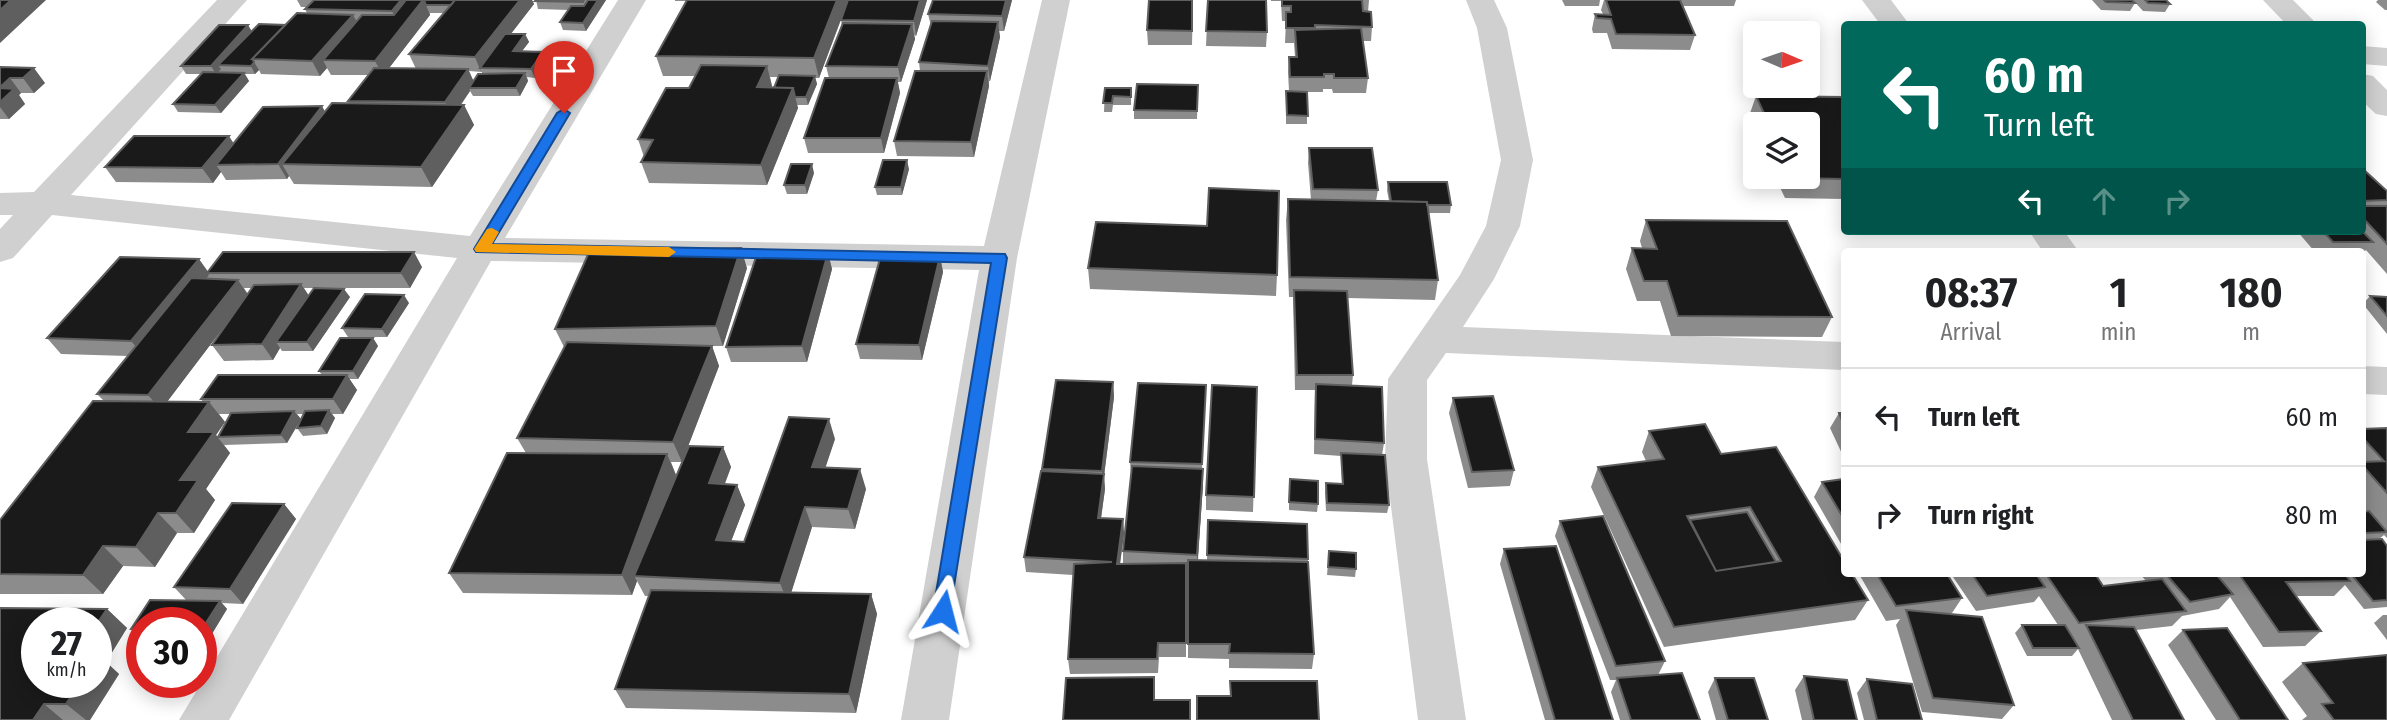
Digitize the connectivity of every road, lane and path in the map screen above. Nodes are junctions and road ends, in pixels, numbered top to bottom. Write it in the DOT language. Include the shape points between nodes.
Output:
graph roads {
  1 [pos="233,0"];
  2 [pos="632,0"];
  3 [pos="1056,0"];
  4 [pos="1480,0"];
  5 [pos="1876,0"];
  6 [pos="2277,0"];
  7 [pos="1892,21"];
  8 [pos="2299,21"];
  9 [pos="2366,55"];
  10 [pos="2387,57"];
  11 [pos="2366,87"];
  12 [pos="2387,107"];
  13 [pos="44,203"];
  14 [pos="0,204"];
  15 [pos="482,249"];
  16 [pos="0,250"];
  17 [pos="999,258"];
  18 [pos="1435,339"];
  19 [pos="1841,356"];
  20 [pos="2366,380"];
  21 [pos="2387,381"];
  22 [pos="203,720"];
  23 [pos="925,720"];
  24 [pos="1443,720"];
  1 -- 13 [label="street"];
  2 -- 15 [label="street"];
  3 -- 17 [label="street"];
  4 -- 18 [label="street" via="1492,28 1517,160 1503,226 1476,279"];
  5 -- 7 [label="street"];
  6 -- 8 [label="street"];
  9 -- 10 [label="street"];
  11 -- 12 [label="street"];
  13 -- 14 [label="street"];
  13 -- 15 [label="street"];
  13 -- 16 [label="street"];
  15 -- 17 [label="street"];
  15 -- 22 [label="street"];
  17 -- 23 [label="street"];
  18 -- 19 [label="street"];
  18 -- 24 [label="street" via="1408,379 1406,459"];
  20 -- 21 [label="street"];
}
